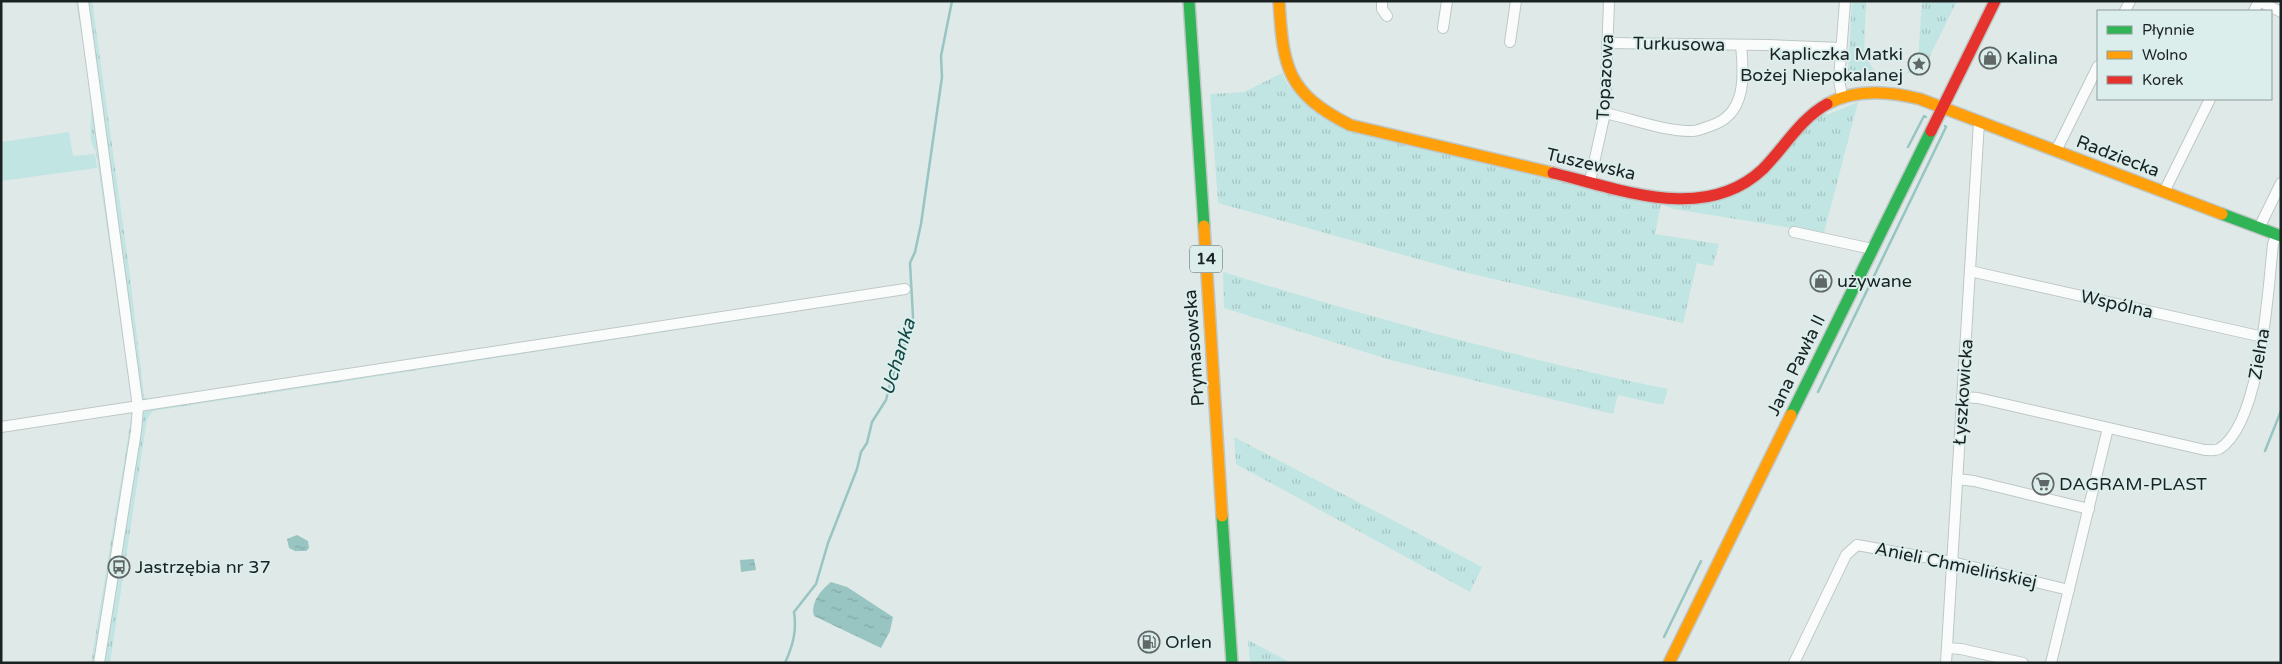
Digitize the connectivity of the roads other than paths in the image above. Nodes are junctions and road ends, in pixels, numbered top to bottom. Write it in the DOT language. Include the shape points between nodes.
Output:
graph roads {
  1 [pos="83,1"];
  2 [pos="1189,1"];
  3 [pos="1279,1"];
  4 [pos="1382,1"];
  5 [pos="1448,1"];
  6 [pos="1516,1"];
  7 [pos="1609,1"];
  8 [pos="1845,1"];
  9 [pos="1995,1"];
  10 [pos="2259,1"];
  11 [pos="2281,12"];
  12 [pos="1387,16"];
  13 [pos="1444,28"];
  14 [pos="1510,42"];
  15 [pos="1607,43"];
  16 [pos="1741,45"];
  17 [pos="1842,48"];
  18 [pos="2097,68"];
  19 [pos="1842,96"];
  20 [pos="2210,100"];
  21 [pos="1943,107"];
  22 [pos="1605,113"];
  23 [pos="1980,122"];
  24 [pos="2056,151"];
  25 [pos="1590,181"];
  26 [pos="2281,183"];
  27 [pos="2164,192"];
  28 [pos="2259,228"];
  29 [pos="1794,232"];
  30 [pos="2279,235"];
  31 [pos="1872,249"];
  32 [pos="1970,271"];
  33 [pos="905,290"];
  34 [pos="2263,337"];
  35 [pos="1962,397"];
  36 [pos="138,407"];
  37 [pos="1,427"];
  38 [pos="2108,428"];
  39 [pos="1957,479"];
  40 [pos="2088,509"];
  41 [pos="1952,562"];
  42 [pos="2069,590"];
  43 [pos="1947,648"];
  44 [pos="99,663"];
  45 [pos="1232,663"];
  46 [pos="1669,663"];
  47 [pos="1794,663"];
  48 [pos="1946,663"];
  49 [pos="2022,663"];
  50 [pos="2051,663"];
  1 -- 36 [label="street"];
  2 -- 45 [label="street, Prymasowska / 14"];
  3 -- 25 [label="street, Tuszewska" via="1283,46 1292,80 1316,107 1334,118 1350,125"];
  4 -- 12 [label="street" via="1382,9"];
  5 -- 13 [label="street"];
  6 -- 14 [label="street"];
  7 -- 15 [label="street, Topazowa"];
  8 -- 17 [label="street"];
  9 -- 21 [label="street, Jana Pawła II"];
  10 -- 11 [label="street"];
  15 -- 16 [label="street, Turkusowa"];
  15 -- 22 [label="street, Topazowa"];
  16 -- 17 [label="street, Turkusowa"];
  16 -- 22 [label="street" via="1744,74 1741,97 1718,124 1693,132"];
  17 -- 19 [label="street"];
  18 -- 24 [label="street"];
  19 -- 21 [label="street, Tuszewska" via="1866,91 1889,93 1921,98"];
  19 -- 25 [label="street, Tuszewska" via="1814,112 1746,182 1722,194 1674,200"];
  20 -- 27 [label="street"];
  21 -- 23 [label="street, Radziecka"];
  21 -- 31 [label="street, Jana Pawła II"];
  22 -- 25 [label="street, Topazowa"];
  23 -- 24 [label="street, Radziecka"];
  23 -- 32 [label="street, Łyszkowicka"];
  24 -- 27 [label="street, Radziecka"];
  26 -- 28 [label="street"];
  27 -- 28 [label="street, Radziecka"];
  28 -- 30 [label="street, Radziecka"];
  29 -- 31 [label="street"];
  30 -- 34 [label="street, Zielna" via="2273,244"];
  31 -- 46 [label="street, Jana Pawła II"];
  32 -- 34 [label="street, Wspólna"];
  32 -- 35 [label="street, Łyszkowicka"];
  33 -- 36 [label="street"];
  34 -- 38 [label="street, Zielna" via="2256,376 2235,432 2218,450 2204,450"];
  35 -- 38 [label="street"];
  35 -- 39 [label="street, Łyszkowicka"];
  36 -- 37 [label="street"];
  36 -- 44 [label="street"];
  38 -- 40 [label="street"];
  39 -- 40 [label="street"];
  39 -- 41 [label="street, Łyszkowicka"];
  40 -- 42 [label="street"];
  41 -- 42 [label="street, Anieli Chmielińskiej"];
  41 -- 43 [label="street, Łyszkowicka"];
  41 -- 47 [label="street, Anieli Chmielińskiej" via="1857,546 1846,555"];
  42 -- 50 [label="street"];
  43 -- 48 [label="street, Łyszkowicka"];
  43 -- 49 [label="street"];
}
